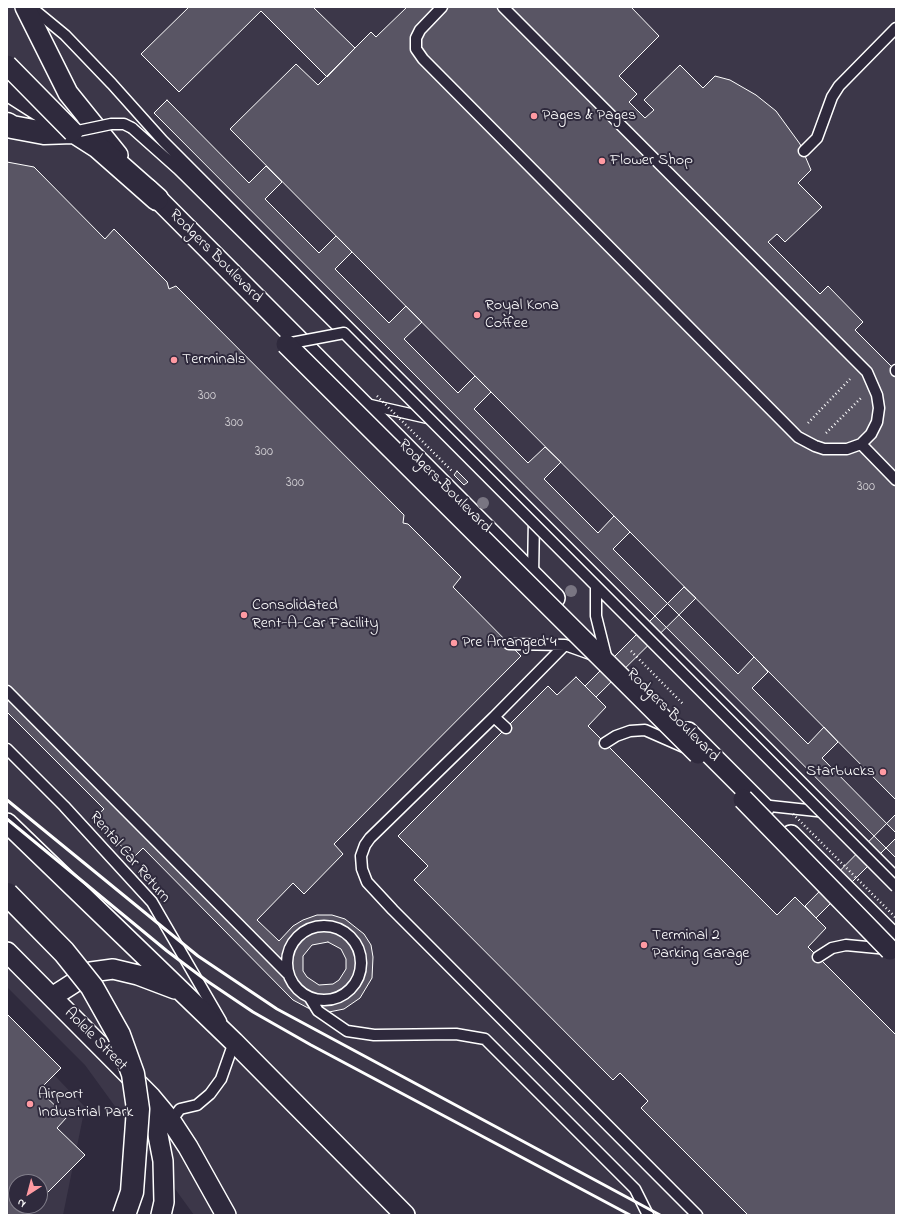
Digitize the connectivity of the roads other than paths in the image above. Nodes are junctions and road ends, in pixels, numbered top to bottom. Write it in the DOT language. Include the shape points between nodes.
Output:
graph roads {
  1 [pos="25,7"];
  2 [pos="31,7"];
  3 [pos="442,7"];
  4 [pos="503,7"];
  5 [pos="896,28"];
  6 [pos="7,65"];
  7 [pos="7,89"];
  8 [pos="7,124"];
  9 [pos="73,132"];
  10 [pos="804,152"];
  11 [pos="156,198"];
  12 [pos="344,333"];
  13 [pos="286,344"];
  14 [pos="360,402"];
  15 [pos="442,422"];
  16 [pos="861,444"];
  17 [pos="896,480"];
  18 [pos="534,514"];
  19 [pos="533,576"];
  20 [pos="596,586"];
  21 [pos="509,644"];
  22 [pos="565,645"];
  23 [pos="620,660"];
  24 [pos="7,691"];
  25 [pos="494,716"];
  26 [pos="506,728"];
  27 [pos="605,743"];
  28 [pos="7,749"];
  29 [pos="698,754"];
  30 [pos="761,805"];
  31 [pos="832,812"];
  32 [pos="7,823"];
  33 [pos="896,877"];
  34 [pos="896,887"];
  35 [pos="7,894"];
  36 [pos="894,948"];
  37 [pos="7,952"];
  38 [pos="818,957"];
  39 [pos="288,974"];
  40 [pos="182,991"];
  41 [pos="52,997"];
  42 [pos="310,998"];
  43 [pos="234,1042"];
  44 [pos="151,1097"];
  45 [pos="171,1121"];
  46 [pos="124,1215"];
  47 [pos="161,1215"];
  48 [pos="226,1215"];
  49 [pos="405,1215"];
  50 [pos="648,1215"];
  51 [pos="697,1215"];
  1 -- 11 [label="street, Rodgers Boulevard" via="68,93 111,148"];
  2 -- 15 [label="lane" via="64,35 163,141"];
  3 -- 16 [label="lane" via="420,30 416,38 416,49 423,59 798,437 824,449 847,449"];
  4 -- 16 [label="lane" via="867,372 879,408 877,422 871,434"];
  5 -- 10 [label="lane" via="839,86 816,138"];
  6 -- 9 [label="street, bridge"];
  7 -- 11 [label="highway" via="98,146"];
  8 -- 9 [label="highway" via="44,133"];
  9 -- 12 [label="lane, bridge" via="124,124 143,136"];
  9 -- 13 [label="street"];
  11 -- 14 [label="street, Rodgers Boulevard"];
  12 -- 13 [label="lane, bridge"];
  12 -- 20 [label="lane, bridge"];
  13 -- 23 [label="street, bridge"];
  14 -- 15 [label="lane"];
  14 -- 19 [label="street, Rodgers Boulevard"];
  15 -- 18 [label="lane"];
  16 -- 17 [label="lane"];
  18 -- 19 [label="lane"];
  18 -- 31 [label="lane"];
  19 -- 23 [label="street, Rodgers Boulevard"];
  20 -- 23 [label="lane, bridge" via="596,616"];
  20 -- 34 [label="lane, bridge"];
  21 -- 22 [label="lane"];
  22 -- 23 [label="lane"];
  22 -- 25 [label="lane"];
  23 -- 29 [label="street, bridge"];
  23 -- 30 [label="street, Rodgers Boulevard"];
  24 -- 39 [label="lane"];
  25 -- 26 [label="lane"];
  25 -- 51 [label="lane" via="370,838 361,856 367,882"];
  27 -- 29 [label="lane" via="623,733 645,730"];
  28 -- 43 [label="lane, Rental Car Return" via="64,806 152,902"];
  29 -- 36 [label="street, bridge"];
  30 -- 31 [label="lane"];
  30 -- 36 [label="street, Rodgers Boulevard"];
  31 -- 33 [label="lane"];
  32 -- 40 [label="street"];
  35 -- 46 [label="highway, bridge" via="64,952 92,987 119,1035 133,1074 138,1109 132,1192"];
  36 -- 38 [label="lane" via="846,945 832,948"];
  37 -- 41 [label="street, Aolele Street"];
  39 -- 42 [label="lane" via="298,990"];
  39 -- 42 [label="lane" via="286,962 289,950 304,931 328,926 338,928 353,939 359,949 362,969 352,989 336,999 323,1001"];
  40 -- 41 [label="street" via="113,969 91,972"];
  40 -- 43 [label="street"];
  41 -- 44 [label="street, Aolele Street"];
  42 -- 50 [label="lane" via="318,1011 347,1031 374,1035 456,1034 485,1039 635,1189"];
  43 -- 45 [label="lane" via="220,1079 210,1094 197,1105 180,1109"];
  43 -- 49 [label="street"];
  44 -- 45 [label="street, Aolele Street"];
  44 -- 47 [label="street" via="163,1161 164,1202"];
  45 -- 48 [label="street, Aolele Street"];
}
